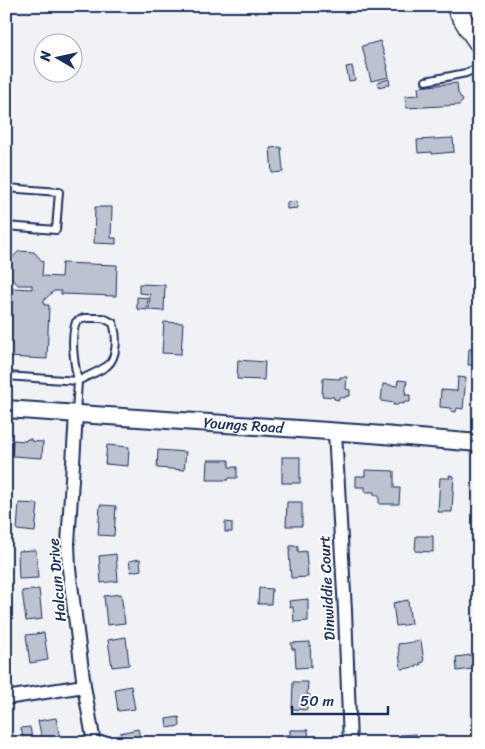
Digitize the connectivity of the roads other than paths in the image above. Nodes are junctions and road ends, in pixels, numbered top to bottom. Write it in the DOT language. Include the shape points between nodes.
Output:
graph roads {
  1 [pos="455,6"];
  2 [pos="479,44"];
  3 [pos="479,67"];
  4 [pos="426,80"];
  5 [pos="6,188"];
  6 [pos="6,226"];
  7 [pos="6,376"];
  8 [pos="78,380"];
  9 [pos="6,409"];
  10 [pos="76,414"];
  11 [pos="335,432"];
  12 [pos="479,443"];
  13 [pos="84,686"];
  14 [pos="6,698"];
  15 [pos="94,743"];
  16 [pos="350,743"];
  1 -- 2 [label="main road"];
  3 -- 4 [label="lane" via="466,73"];
  5 -- 6 [label="lane" via="59,192 56,230"];
  7 -- 8 [label="lane"];
  8 -- 8 [label="lane" via="108,365 114,356 116,330 113,323 103,318 84,318 76,322 73,329 74,361"];
  8 -- 10 [label="lane"];
  9 -- 10 [label="street, Youngs Road"];
  10 -- 11 [label="street, Youngs Road"];
  10 -- 13 [label="street, Halcun Drive" via="68,544"];
  11 -- 12 [label="street, Youngs Road"];
  11 -- 16 [label="street, Dinwiddie Court"];
  13 -- 14 [label="street"];
  13 -- 15 [label="street, Halcun Drive"];
}
